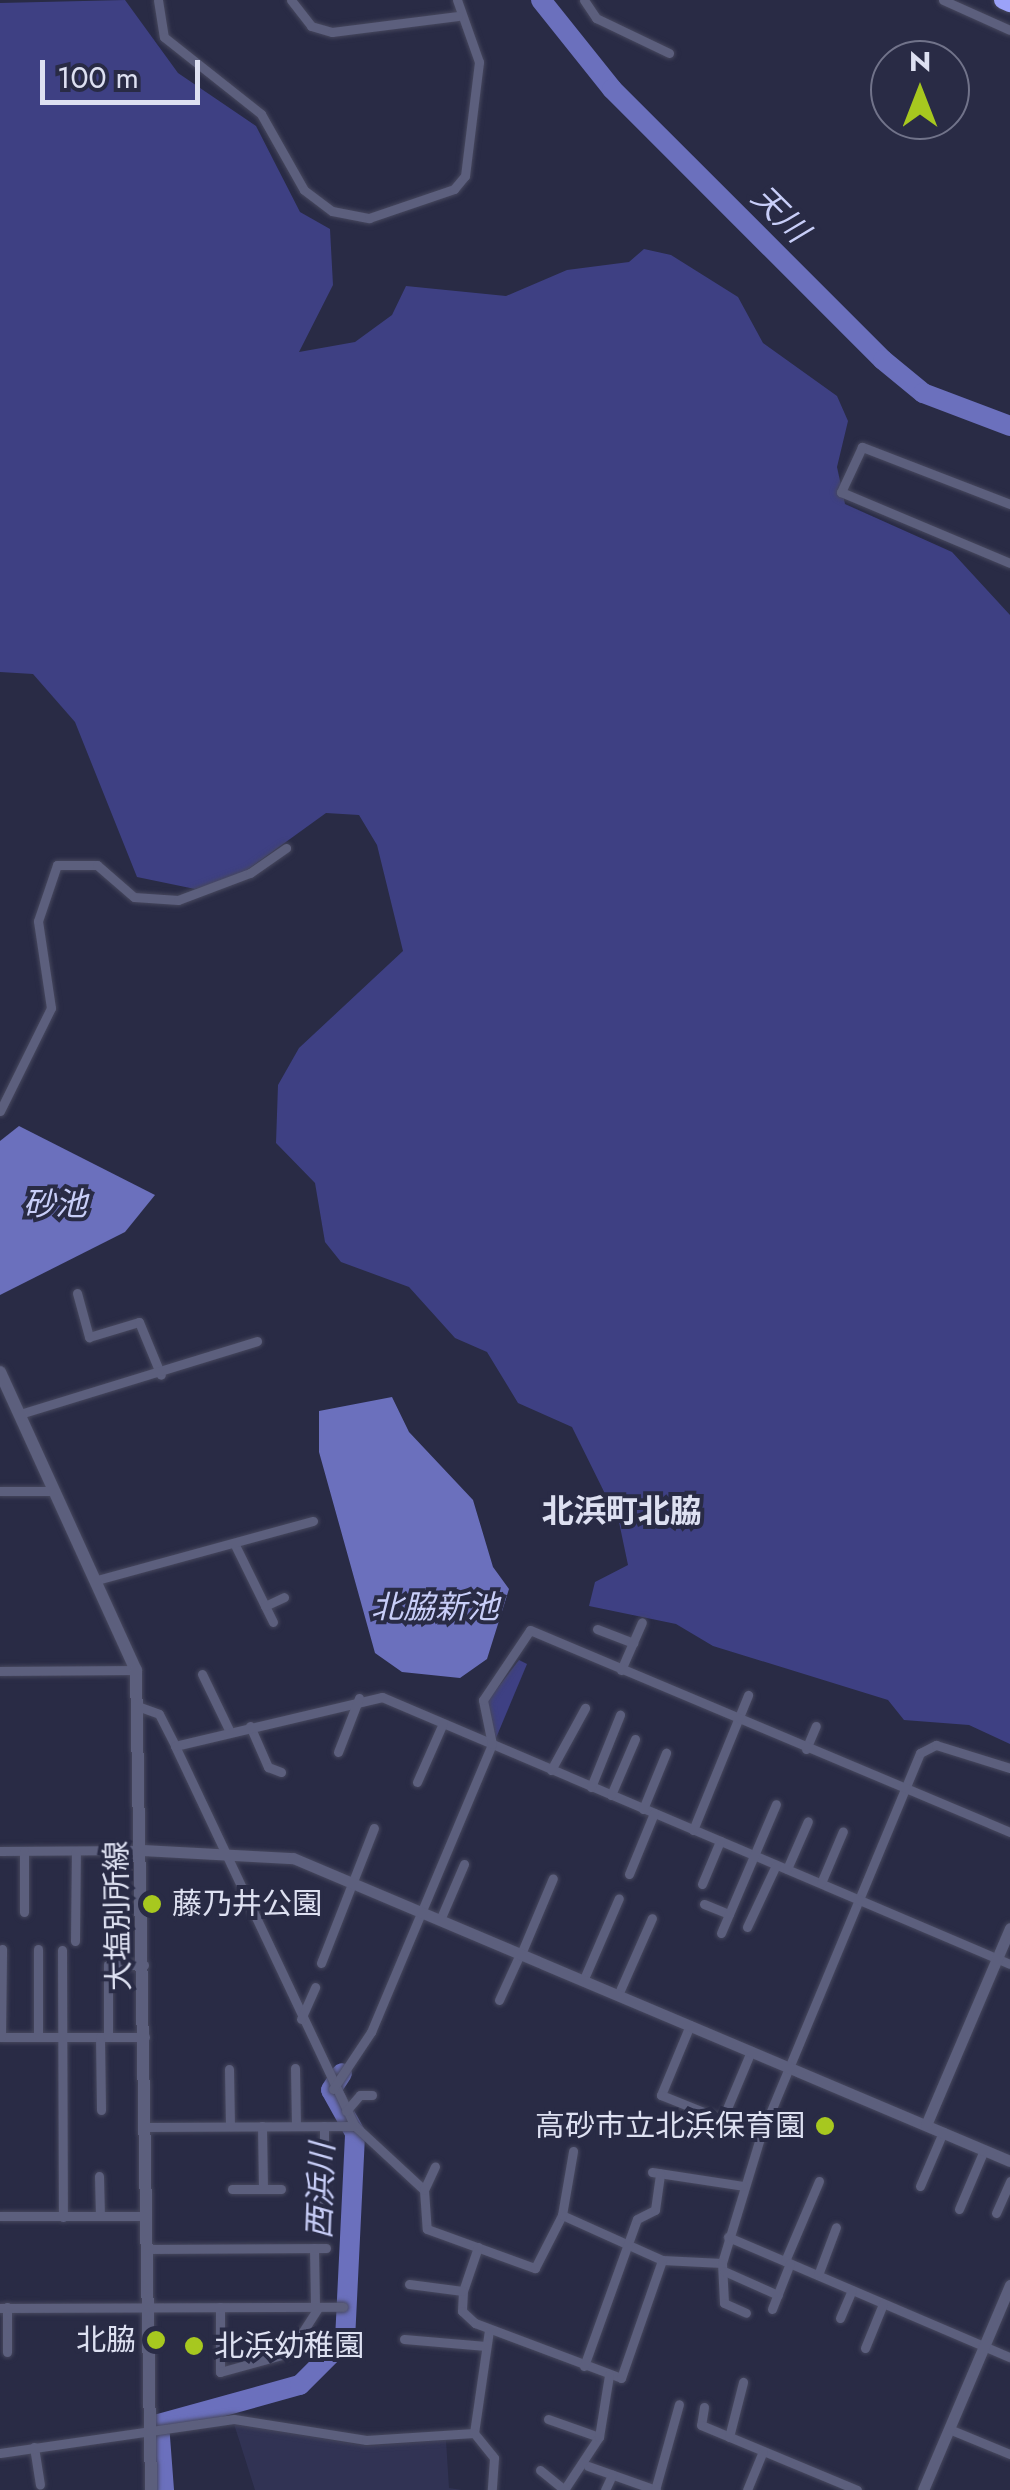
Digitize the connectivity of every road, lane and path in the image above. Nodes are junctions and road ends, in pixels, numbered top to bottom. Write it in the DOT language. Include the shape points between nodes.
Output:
graph roads {
  1 [pos="158,0"];
  2 [pos="292,0"];
  3 [pos="458,0"];
  4 [pos="584,0"];
  5 [pos="944,0"];
  6 [pos="458,16"];
  7 [pos="1010,30"];
  8 [pos="669,52"];
  9 [pos="1010,504"];
  10 [pos="1010,563"];
  11 [pos="286,848"];
  12 [pos="0,1111"];
  13 [pos="78,1293"];
  14 [pos="256,1342"];
  15 [pos="0,1372"];
  16 [pos="162,1375"];
  17 [pos="20,1414"];
  18 [pos="54,1490"];
  19 [pos="0,1491"];
  20 [pos="313,1522"];
  21 [pos="234,1543"];
  22 [pos="97,1580"];
  23 [pos="284,1597"];
  24 [pos="261,1605"];
  25 [pos="274,1622"];
  26 [pos="642,1622"];
  27 [pos="597,1629"];
  28 [pos="633,1643"];
  29 [pos="136,1670"];
  30 [pos="621,1670"];
  31 [pos="0,1671"];
  32 [pos="202,1674"];
  33 [pos="748,1695"];
  34 [pos="359,1698"];
  35 [pos="140,1706"];
  36 [pos="585,1708"];
  37 [pos="620,1714"];
  38 [pos="738,1720"];
  39 [pos="443,1723"];
  40 [pos="250,1726"];
  41 [pos="816,1726"];
  42 [pos="230,1732"];
  43 [pos="635,1738"];
  44 [pos="492,1744"];
  45 [pos="176,1746"];
  46 [pos="806,1748"];
  47 [pos="338,1752"];
  48 [pos="666,1753"];
  49 [pos="1010,1768"];
  50 [pos="550,1770"];
  51 [pos="281,1772"];
  52 [pos="417,1782"];
  53 [pos="591,1786"];
  54 [pos="907,1788"];
  55 [pos="611,1795"];
  56 [pos="776,1804"];
  57 [pos="643,1809"];
  58 [pos="654,1814"];
  59 [pos="808,1821"];
  60 [pos="374,1828"];
  61 [pos="693,1830"];
  62 [pos="842,1831"];
  63 [pos="1010,1832"];
  64 [pos="720,1842"];
  65 [pos="222,1849"];
  66 [pos="76,1850"];
  67 [pos="143,1850"];
  68 [pos="0,1851"];
  69 [pos="24,1851"];
  70 [pos="754,1856"];
  71 [pos="464,1864"];
  72 [pos="776,1865"];
  73 [pos="787,1870"];
  74 [pos="628,1874"];
  75 [pos="553,1878"];
  76 [pos="351,1882"];
  77 [pos="702,1884"];
  78 [pos="820,1884"];
  79 [pos="619,1898"];
  80 [pos="860,1900"];
  81 [pos="704,1904"];
  82 [pos="24,1912"];
  83 [pos="422,1913"];
  84 [pos="729,1914"];
  85 [pos="652,1918"];
  86 [pos="440,1920"];
  87 [pos="747,1927"];
  88 [pos="1010,1928"];
  89 [pos="721,1933"];
  90 [pos="75,1941"];
  91 [pos="2,1949"];
  92 [pos="38,1949"];
  93 [pos="62,1950"];
  94 [pos="520,1954"];
  95 [pos="997,1959"];
  96 [pos="320,1963"];
  97 [pos="1010,1964"];
  98 [pos="144,1965"];
  99 [pos="584,1981"];
  100 [pos="315,1986"];
  101 [pos="618,1995"];
  102 [pos="499,2000"];
  103 [pos="301,2019"];
  104 [pos="690,2025"];
  105 [pos="0,2036"];
  106 [pos="38,2037"];
  107 [pos="62,2037"];
  108 [pos="104,2037"];
  109 [pos="145,2038"];
  110 [pos="752,2051"];
  111 [pos="295,2068"];
  112 [pos="790,2068"];
  113 [pos="229,2069"];
  114 [pos="333,2089"];
  115 [pos="372,2096"];
  116 [pos="101,2110"];
  117 [pos="346,2110"];
  118 [pos="723,2118"];
  119 [pos="926,2125"];
  120 [pos="146,2126"];
  121 [pos="230,2126"];
  122 [pos="262,2126"];
  123 [pos="296,2126"];
  124 [pos="324,2126"];
  125 [pos="355,2126"];
  126 [pos="943,2132"];
  127 [pos="761,2135"];
  128 [pos="984,2150"];
  129 [pos="573,2151"];
  130 [pos="1010,2160"];
  131 [pos="435,2166"];
  132 [pos="99,2176"];
  133 [pos="1010,2180"];
  134 [pos="819,2181"];
  135 [pos="743,2186"];
  136 [pos="920,2186"];
  137 [pos="263,2189"];
  138 [pos="281,2189"];
  139 [pos="232,2190"];
  140 [pos="424,2190"];
  141 [pos="996,2205"];
  142 [pos="959,2210"];
  143 [pos="324,2214"];
  144 [pos="562,2215"];
  145 [pos="0,2216"];
  146 [pos="100,2216"];
  147 [pos="147,2216"];
  148 [pos="64,2217"];
  149 [pos="836,2227"];
  150 [pos="728,2237"];
  151 [pos="630,2243"];
  152 [pos="478,2247"];
  153 [pos="314,2248"];
  154 [pos="326,2248"];
  155 [pos="147,2249"];
  156 [pos="662,2260"];
  157 [pos="788,2262"];
  158 [pos="723,2267"];
  159 [pos="818,2276"];
  160 [pos="410,2284"];
  161 [pos="1010,2285"];
  162 [pos="852,2290"];
  163 [pos="463,2291"];
  164 [pos="778,2295"];
  165 [pos="884,2304"];
  166 [pos="3,2308"];
  167 [pos="149,2308"];
  168 [pos="220,2308"];
  169 [pos="316,2308"];
  170 [pos="342,2308"];
  171 [pos="772,2309"];
  172 [pos="746,2313"];
  173 [pos="840,2318"];
  174 [pos="489,2330"];
  175 [pos="404,2339"];
  176 [pos="486,2346"];
  177 [pos="983,2346"];
  178 [pos="865,2348"];
  179 [pos="7,2352"];
  180 [pos="1010,2358"];
  181 [pos="584,2366"];
  182 [pos="609,2375"];
  183 [pos="743,2382"];
  184 [pos="678,2404"];
  185 [pos="704,2408"];
  186 [pos="548,2419"];
  187 [pos="949,2429"];
  188 [pos="474,2433"];
  189 [pos="149,2434"];
  190 [pos="600,2437"];
  191 [pos="729,2437"];
  192 [pos="34,2447"];
  193 [pos="763,2451"];
  194 [pos="0,2453"];
  195 [pos="1010,2454"];
  196 [pos="588,2466"];
  197 [pos="540,2470"];
  198 [pos="612,2475"];
  199 [pos="40,2484"];
  200 [pos="650,2489"];
  201 [pos="151,2490"];
  202 [pos="492,2490"];
  203 [pos="565,2490"];
  204 [pos="606,2490"];
  205 [pos="747,2490"];
  206 [pos="857,2490"];
  207 [pos="922,2490"];
  1 -- 6 [label="street" via="164,37 261,114 304,190 332,211 369,218 454,189 465,176 479,62"];
  2 -- 6 [label="street" via="311,26 332,32"];
  3 -- 6 [label="street"];
  4 -- 8 [label="street" via="596,18"];
  5 -- 7 [label="street"];
  9 -- 10 [label="street" via="862,447 842,492"];
  11 -- 12 [label="street" via="232,882 178,900 134,897 97,865 57,866 38,921 50,1008"];
  13 -- 16 [label="street" via="89,1337 139,1322"];
  14 -- 16 [label="street"];
  15 -- 17 [label="main road, 大塩別所線"];
  16 -- 17 [label="street"];
  17 -- 18 [label="main road, 大塩別所線"];
  18 -- 19 [label="street"];
  18 -- 22 [label="main road, 大塩別所線"];
  20 -- 21 [label="street"];
  21 -- 22 [label="street"];
  21 -- 24 [label="street"];
  22 -- 29 [label="main road, 大塩別所線"];
  23 -- 24 [label="street"];
  24 -- 25 [label="street"];
  26 -- 28 [label="street"];
  27 -- 28 [label="street"];
  28 -- 30 [label="street"];
  29 -- 31 [label="street"];
  29 -- 35 [label="main road, 大塩別所線"];
  30 -- 38 [label="street"];
  30 -- 44 [label="street" via="530,1630 483,1700"];
  32 -- 42 [label="street"];
  33 -- 38 [label="street"];
  34 -- 39 [label="street" via="382,1696"];
  34 -- 40 [label="street"];
  34 -- 47 [label="street"];
  35 -- 45 [label="street" via="159,1714"];
  35 -- 67 [label="main road, 大塩別所線"];
  36 -- 50 [label="street"];
  37 -- 53 [label="street"];
  38 -- 46 [label="street"];
  38 -- 61 [label="street"];
  39 -- 44 [label="street"];
  39 -- 52 [label="street"];
  40 -- 42 [label="street"];
  40 -- 51 [label="street" via="268,1767"];
  41 -- 46 [label="street"];
  42 -- 45 [label="street"];
  43 -- 55 [label="street"];
  44 -- 50 [label="street"];
  44 -- 83 [label="street"];
  45 -- 65 [label="street"];
  46 -- 54 [label="street"];
  48 -- 57 [label="street"];
  49 -- 54 [label="street" via="936,1746 920,1753"];
  50 -- 53 [label="street"];
  53 -- 55 [label="street"];
  54 -- 63 [label="street"];
  54 -- 80 [label="street"];
  55 -- 57 [label="street"];
  56 -- 70 [label="street"];
  57 -- 58 [label="street"];
  58 -- 61 [label="street"];
  58 -- 74 [label="street"];
  59 -- 73 [label="street"];
  60 -- 76 [label="street"];
  61 -- 64 [label="street"];
  62 -- 78 [label="street"];
  64 -- 70 [label="street"];
  64 -- 77 [label="street"];
  65 -- 67 [label="street"];
  65 -- 76 [label="street" via="283,1855"];
  65 -- 103 [label="street"];
  66 -- 67 [label="street"];
  66 -- 69 [label="street"];
  66 -- 90 [label="street"];
  67 -- 98 [label="main road, 大塩別所線"];
  68 -- 69 [label="street"];
  69 -- 82 [label="street"];
  70 -- 72 [label="street"];
  70 -- 84 [label="street"];
  71 -- 86 [label="street"];
  72 -- 73 [label="street"];
  72 -- 87 [label="street"];
  73 -- 78 [label="street"];
  75 -- 94 [label="street"];
  76 -- 83 [label="street"];
  76 -- 96 [label="street"];
  78 -- 80 [label="street"];
  79 -- 99 [label="street"];
  80 -- 95 [label="street"];
  80 -- 112 [label="street"];
  81 -- 84 [label="street"];
  83 -- 86 [label="street"];
  83 -- 114 [label="street" via="370,2032"];
  84 -- 89 [label="street"];
  85 -- 101 [label="street"];
  86 -- 94 [label="street"];
  88 -- 95 [label="street"];
  91 -- 105 [label="street"];
  92 -- 106 [label="street"];
  93 -- 107 [label="street"];
  94 -- 99 [label="street"];
  94 -- 102 [label="street"];
  95 -- 97 [label="street"];
  95 -- 119 [label="street"];
  98 -- 108 [label="street" via="108,1965"];
  98 -- 109 [label="main road, 大塩別所線"];
  99 -- 101 [label="street"];
  100 -- 103 [label="street"];
  101 -- 104 [label="street"];
  103 -- 114 [label="street"];
  104 -- 110 [label="street"];
  104 -- 118 [label="street" via="661,2095"];
  105 -- 106 [label="street"];
  106 -- 107 [label="street"];
  107 -- 108 [label="street"];
  107 -- 148 [label="street"];
  108 -- 109 [label="street"];
  108 -- 116 [label="street"];
  109 -- 120 [label="main road, 大塩別所線"];
  110 -- 112 [label="street"];
  110 -- 118 [label="street"];
  111 -- 123 [label="street"];
  112 -- 119 [label="street"];
  112 -- 127 [label="street"];
  113 -- 121 [label="street"];
  114 -- 117 [label="street"];
  115 -- 117 [label="street" via="360,2094"];
  117 -- 125 [label="street"];
  118 -- 127 [label="street"];
  119 -- 126 [label="street"];
  120 -- 121 [label="street"];
  120 -- 147 [label="main road, 大塩別所線"];
  121 -- 122 [label="street"];
  122 -- 123 [label="street"];
  122 -- 137 [label="street"];
  123 -- 124 [label="street"];
  124 -- 125 [label="street"];
  124 -- 143 [label="street"];
  125 -- 140 [label="street"];
  126 -- 128 [label="street"];
  126 -- 136 [label="street"];
  127 -- 135 [label="street"];
  128 -- 130 [label="street"];
  128 -- 142 [label="street"];
  129 -- 144 [label="street"];
  131 -- 140 [label="street"];
  132 -- 146 [label="street"];
  133 -- 141 [label="street"];
  134 -- 157 [label="street"];
  135 -- 150 [label="street"];
  135 -- 151 [label="street" via="656,2173 654,2210 638,2219"];
  137 -- 138 [label="street"];
  137 -- 139 [label="street"];
  140 -- 152 [label="street" via="427,2230"];
  144 -- 151 [label="street"];
  144 -- 152 [label="street" via="535,2268"];
  145 -- 148 [label="street"];
  146 -- 147 [label="street"];
  146 -- 148 [label="street"];
  147 -- 155 [label="main road, 大塩別所線"];
  149 -- 159 [label="street"];
  150 -- 157 [label="street"];
  150 -- 158 [label="street"];
  151 -- 156 [label="street"];
  151 -- 181 [label="street"];
  152 -- 163 [label="street"];
  153 -- 154 [label="street"];
  153 -- 155 [label="street"];
  153 -- 169 [label="street"];
  155 -- 167 [label="main road, 大塩別所線"];
  156 -- 158 [label="street"];
  156 -- 182 [label="street" via="621,2378"];
  157 -- 159 [label="street"];
  157 -- 164 [label="street"];
  158 -- 164 [label="street"];
  158 -- 172 [label="street" via="724,2303"];
  159 -- 162 [label="street"];
  160 -- 163 [label="street"];
  161 -- 177 [label="street"];
  162 -- 165 [label="street"];
  162 -- 173 [label="street"];
  163 -- 174 [label="street" via="462,2311"];
  164 -- 171 [label="street"];
  165 -- 177 [label="street"];
  165 -- 178 [label="street"];
  166 -- 167 [label="street"];
  166 -- 179 [label="street"];
  167 -- 168 [label="street"];
  167 -- 189 [label="main road, 大塩別所線"];
  168 -- 169 [label="street"];
  168 -- 169 [label="street" via="217,2373 289,2353"];
  169 -- 170 [label="street"];
  174 -- 176 [label="street"];
  174 -- 181 [label="street"];
  175 -- 176 [label="street"];
  176 -- 188 [label="street"];
  177 -- 180 [label="street"];
  177 -- 187 [label="street"];
  181 -- 182 [label="street"];
  182 -- 190 [label="street"];
  183 -- 191 [label="street"];
  184 -- 200 [label="street"];
  185 -- 191 [label="street" via="701,2425"];
  186 -- 190 [label="street"];
  187 -- 195 [label="street"];
  187 -- 207 [label="street"];
  188 -- 189 [label="street" via="366,2440 234,2419"];
  188 -- 202 [label="street" via="494,2458"];
  189 -- 192 [label="street"];
  189 -- 201 [label="main road, 大塩別所線"];
  190 -- 196 [label="street"];
  191 -- 193 [label="street"];
  192 -- 194 [label="street"];
  192 -- 199 [label="street"];
  193 -- 205 [label="street"];
  193 -- 206 [label="street"];
  196 -- 198 [label="street"];
  196 -- 203 [label="street"];
  197 -- 203 [label="street"];
  198 -- 200 [label="street"];
  198 -- 204 [label="street"];
}
